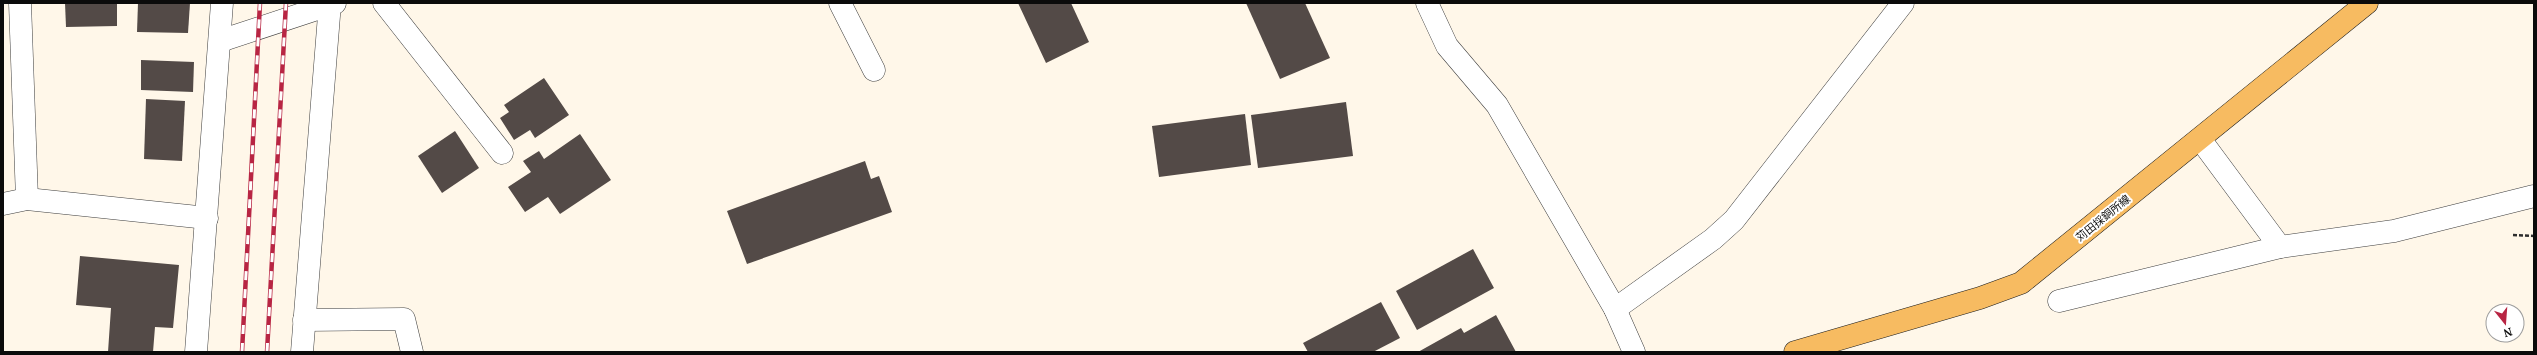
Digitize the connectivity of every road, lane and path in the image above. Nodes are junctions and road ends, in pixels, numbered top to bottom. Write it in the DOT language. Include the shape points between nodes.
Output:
graph roads {
  1 [pos="20,3"];
  2 [pos="222,3"];
  3 [pos="384,3"];
  4 [pos="840,3"];
  5 [pos="1428,3"];
  6 [pos="1904,3"];
  7 [pos="2367,3"];
  8 [pos="332,4"];
  9 [pos="220,41"];
  10 [pos="874,70"];
  11 [pos="2200,139"];
  12 [pos="502,152"];
  13 [pos="2534,196"];
  14 [pos="28,199"];
  15 [pos="3,204"];
  16 [pos="206,218"];
  17 [pos="2280,248"];
  18 [pos="2059,301"];
  19 [pos="1615,309"];
  20 [pos="304,320"];
  21 [pos="196,352"];
  22 [pos="302,352"];
  23 [pos="412,352"];
  24 [pos="1634,352"];
  25 [pos="1795,352"];
  1 -- 14 [label="street"];
  2 -- 9 [label="street"];
  3 -- 12 [label="street"];
  4 -- 10 [label="street"];
  5 -- 19 [label="street" via="1447,46 1497,104"];
  6 -- 19 [label="street" via="1734,220 1713,239"];
  7 -- 11 [label="main road, 苅田採銅所線"];
  8 -- 9 [label="street"];
  8 -- 20 [label="street"];
  9 -- 16 [label="street"];
  11 -- 17 [label="street"];
  11 -- 25 [label="main road, 苅田採銅所線" via="2021,283 1973,300"];
  13 -- 17 [label="street" via="2394,231"];
  14 -- 15 [label="street"];
  14 -- 16 [label="street"];
  16 -- 21 [label="street"];
  17 -- 18 [label="street"];
  19 -- 24 [label="street"];
  20 -- 22 [label="street"];
  20 -- 23 [label="street" via="404,320"];
}
